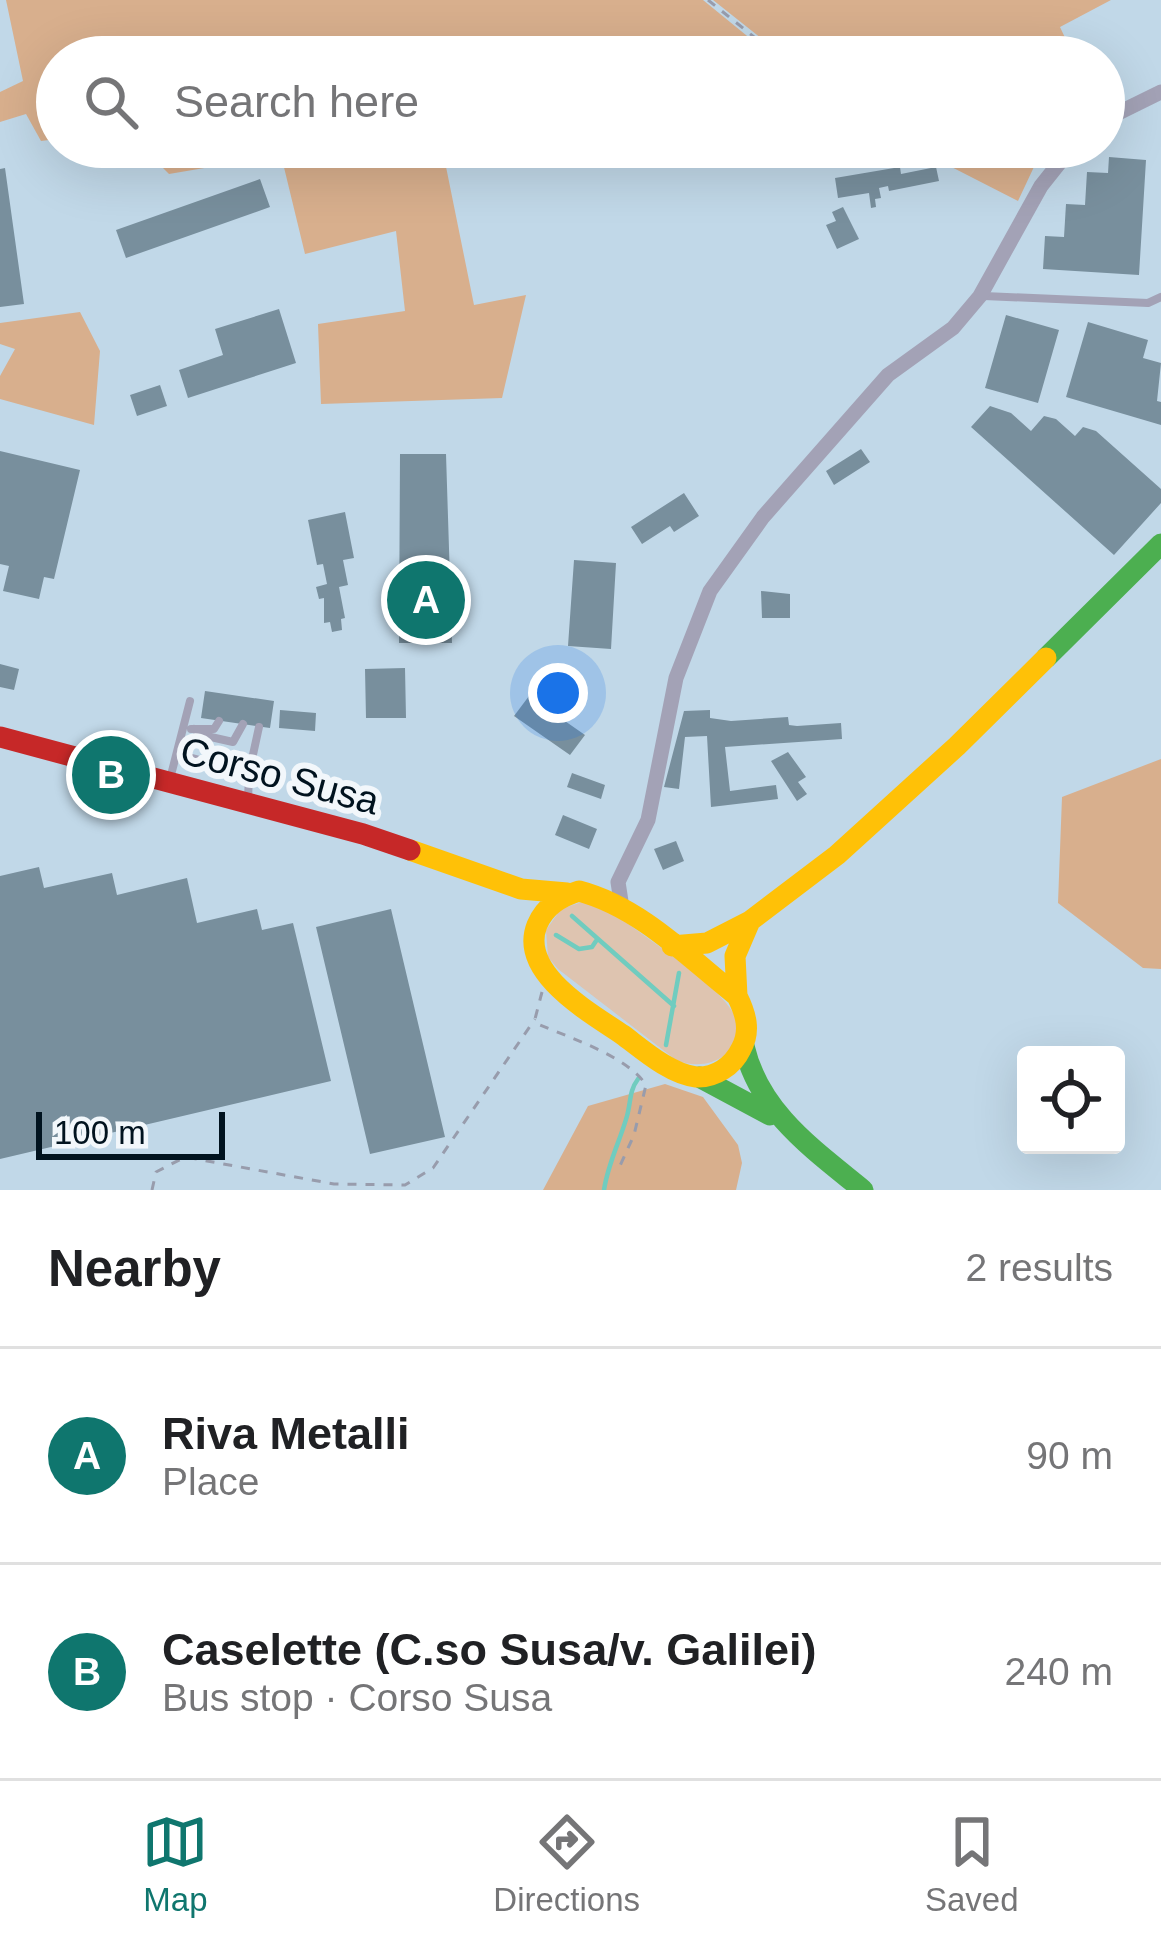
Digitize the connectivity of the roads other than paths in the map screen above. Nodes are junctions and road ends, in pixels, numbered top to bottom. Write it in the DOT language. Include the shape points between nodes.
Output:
graph roads {
  1 [pos="1161,92"];
  2 [pos="1125,110"];
  3 [pos="1055,168"];
  4 [pos="980,296"];
  5 [pos="1161,297"];
  6 [pos="1148,303"];
  7 [pos="1161,313"];
  8 [pos="1161,544"];
  9 [pos="190,701"];
  10 [pos="219,721"];
  11 [pos="243,724"];
  12 [pos="259,727"];
  13 [pos="189,728"];
  14 [pos="0,737"];
  15 [pos="177,754"];
  16 [pos="249,773"];
  17 [pos="169,782"];
  18 [pos="248,802"];
  19 [pos="627,859"];
  20 [pos="468,873"];
  21 [pos="591,892"];
  22 [pos="567,893"];
  23 [pos="622,908"];
  24 [pos="750,921"];
  25 [pos="534,933"];
  26 [pos="672,946"];
  27 [pos="737,996"];
  28 [pos="744,1046"];
  29 [pos="699,1077"];
  30 [pos="790,1127"];
  31 [pos="863,1190"];
  1 -- 2 [label="street"];
  3 -- 4 [label="street"];
  4 -- 6 [label="lane"];
  4 -- 19 [label="street" via="953,328 888,375 718,578 676,678 648,820"];
  5 -- 6 [label="lane"];
  6 -- 7 [label="lane"];
  8 -- 24 [label="main road" via="897,802"];
  9 -- 13 [label="lane"];
  10 -- 13 [label="lane" via="214,729"];
  11 -- 13 [label="lane" via="233,742"];
  12 -- 16 [label="lane"];
  13 -- 15 [label="lane"];
  14 -- 17 [label="main road, Corso Susa"];
  15 -- 16 [label="lane"];
  15 -- 17 [label="lane"];
  16 -- 18 [label="lane"];
  17 -- 18 [label="main road, Corso Susa"];
  18 -- 20 [label="main road, Corso Susa"];
  19 -- 21 [label="street"];
  19 -- 23 [label="street" via="618,882"];
  20 -- 22 [label="main road, Corso Susa"];
  20 -- 25 [label="main road, Corso Susa" via="523,911"];
  21 -- 22 [label="main road, Corso Susa"];
  21 -- 23 [label="main road"];
  22 -- 25 [label="main road" via="546,909"];
  23 -- 26 [label="main road"];
  24 -- 26 [label="main road" via="706,943"];
  24 -- 27 [label="main road" via="735,956"];
  25 -- 29 [label="main road, Corso Susa" via="546,973 678,1072"];
  26 -- 27 [label="main road"];
  27 -- 28 [label="main road" via="747,1021"];
  28 -- 29 [label="main road" via="725,1070"];
  28 -- 30 [label="main road" via="754,1083"];
  29 -- 30 [label="main road, Corso Susa"];
  30 -- 31 [label="main road"];
}
